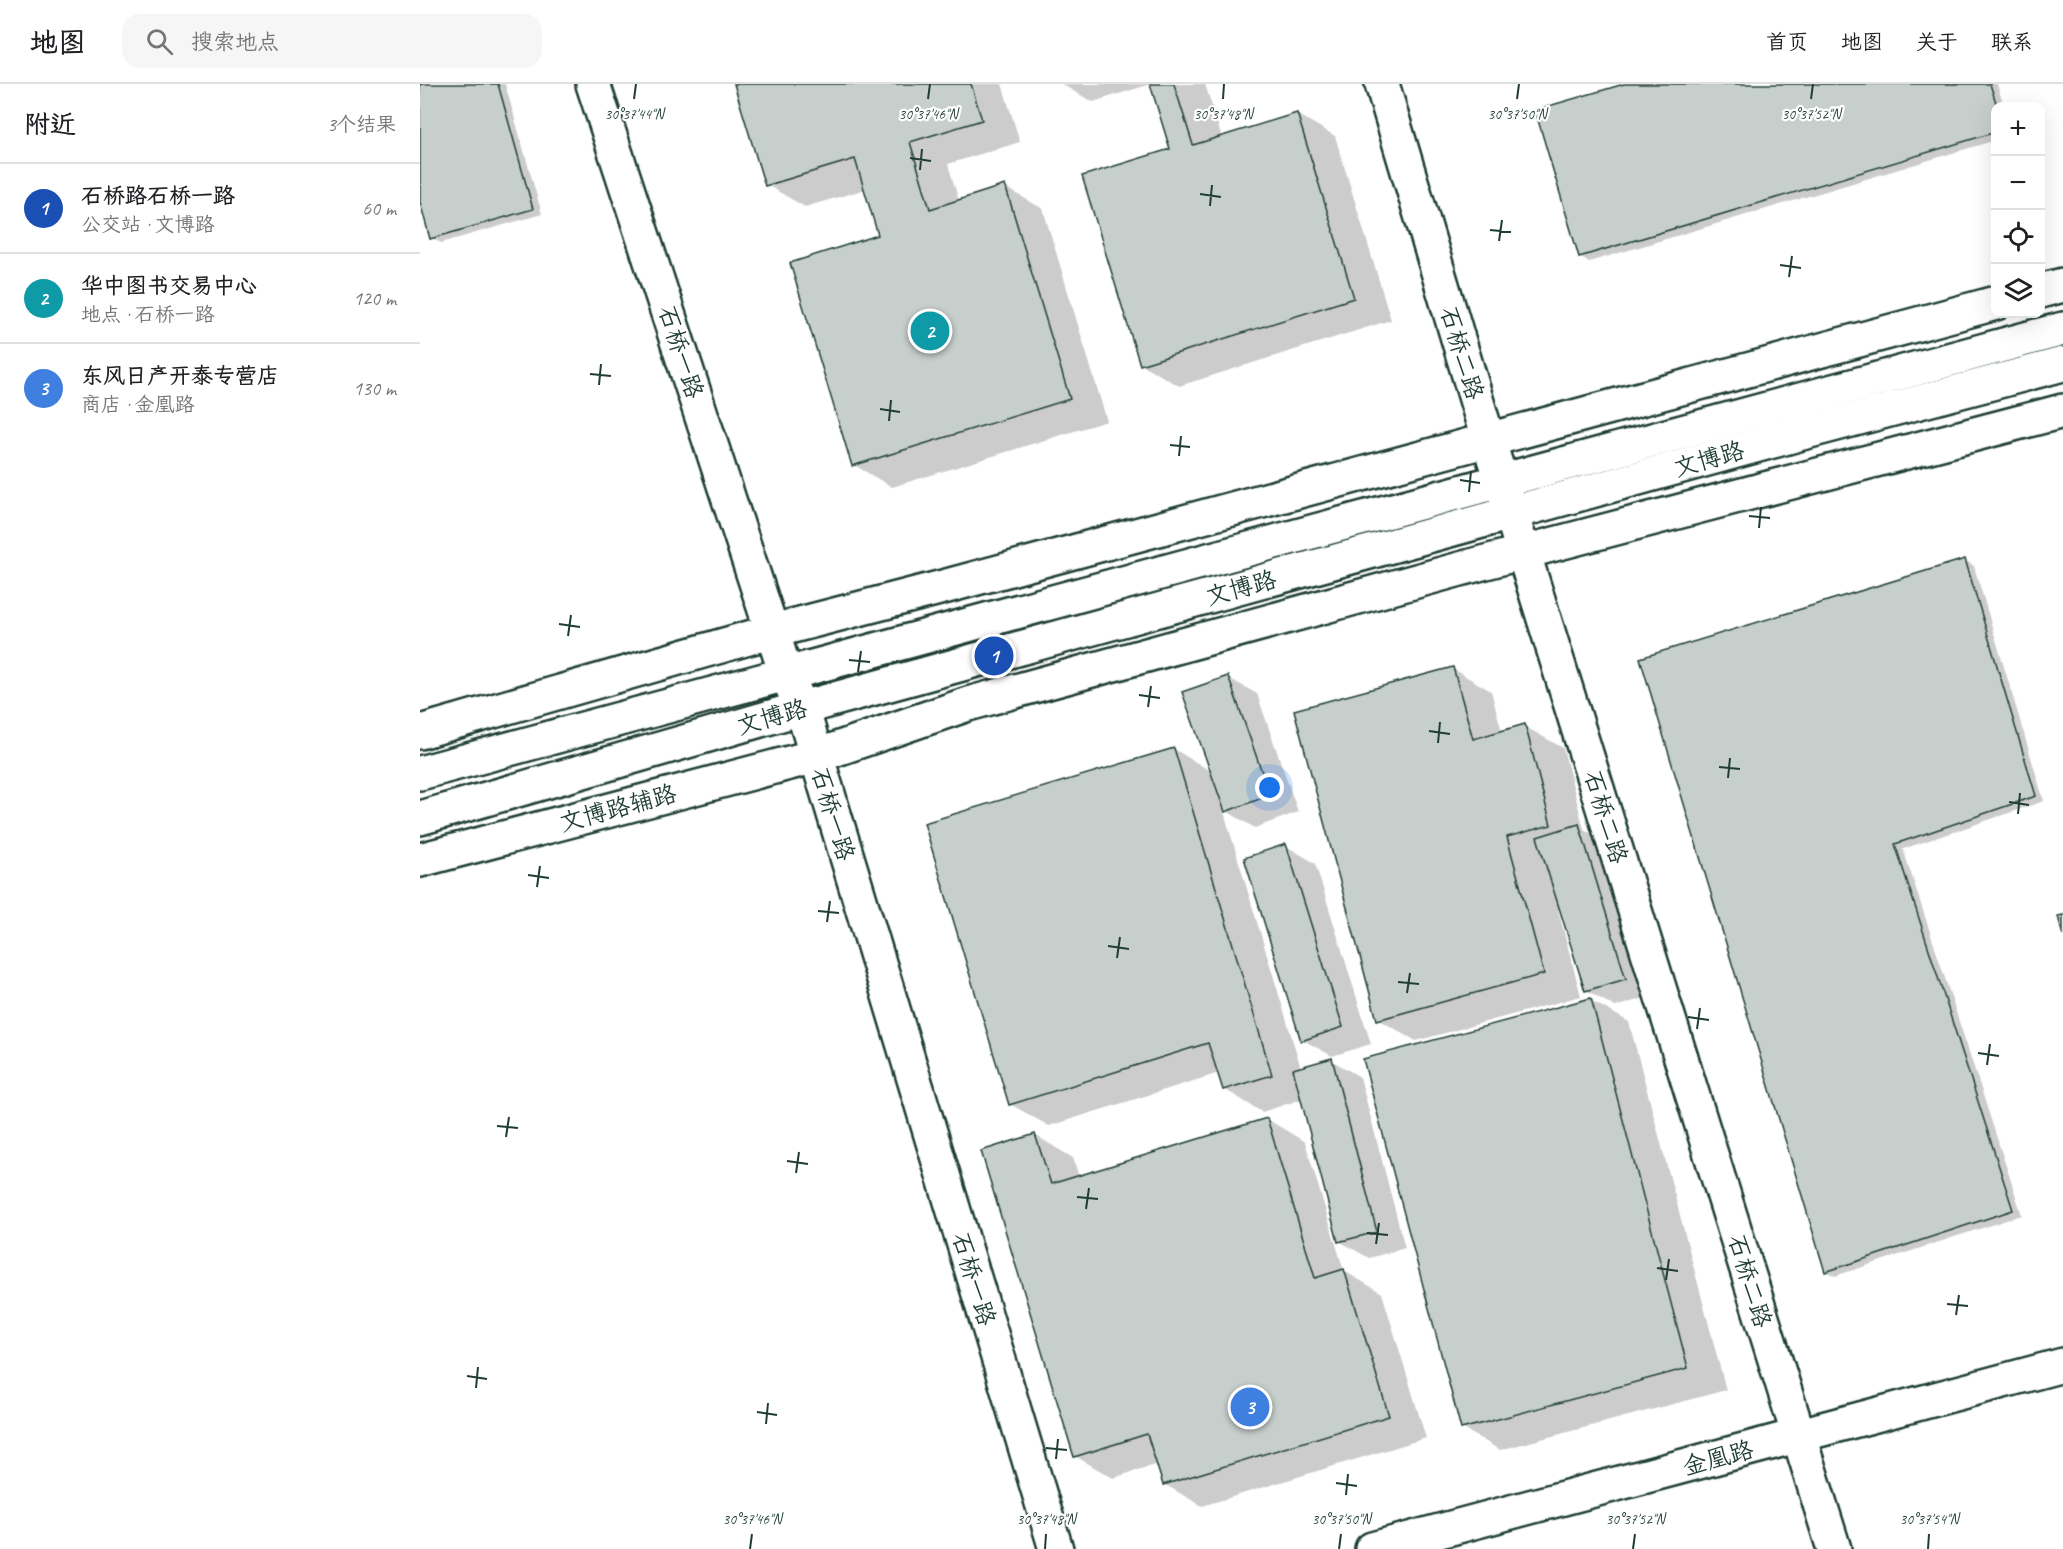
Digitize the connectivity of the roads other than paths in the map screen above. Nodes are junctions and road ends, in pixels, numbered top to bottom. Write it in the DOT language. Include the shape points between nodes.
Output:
graph roads {
  1 [pos="593,84"];
  2 [pos="1382,84"];
  3 [pos="2063,285"];
  4 [pos="2045,290"];
  5 [pos="1991,304"];
  6 [pos="2063,329"];
  7 [pos="2063,364"];
  8 [pos="2063,411"];
  9 [pos="1488,440"];
  10 [pos="1500,480"];
  11 [pos="1511,514"];
  12 [pos="1523,552"];
  13 [pos="773,631"];
  14 [pos="786,674"];
  15 [pos="802,708"];
  16 [pos="420,732"];
  17 [pos="816,756"];
  18 [pos="420,773"];
  19 [pos="420,818"];
  20 [pos="420,860"];
  21 [pos="2063,1365"];
  22 [pos="1797,1437"];
  23 [pos="1056,1549"];
  24 [pos="1372,1549"];
  25 [pos="1834,1549"];
  1 -- 13 [label="street, 石桥一路"];
  2 -- 9 [label="street, 石桥二路"];
  3 -- 4 [label="street"];
  5 -- 9 [label="street"];
  6 -- 10 [label="street, 文博路"];
  7 -- 11 [label="street, 文博路"];
  8 -- 12 [label="street, 文博路辅路"];
  9 -- 10 [label="street, 石桥二路"];
  9 -- 13 [label="street"];
  10 -- 11 [label="street, 石桥二路"];
  10 -- 14 [label="street, 文博路"];
  11 -- 12 [label="street, 石桥二路"];
  11 -- 15 [label="street, 文博路"];
  12 -- 17 [label="street, 文博路辅路" via="968,704"];
  12 -- 22 [label="street, 石桥二路"];
  13 -- 14 [label="street, 石桥一路"];
  13 -- 16 [label="street"];
  14 -- 15 [label="street, 石桥一路"];
  14 -- 18 [label="street, 文博路"];
  15 -- 17 [label="street, 石桥一路"];
  15 -- 19 [label="street, 文博路"];
  17 -- 20 [label="street, 文博路辅路"];
  17 -- 23 [label="street, 石桥一路"];
  21 -- 22 [label="street, 金凰路"];
  22 -- 24 [label="street, 金凰路"];
  22 -- 25 [label="street, 石桥二路"];
}
